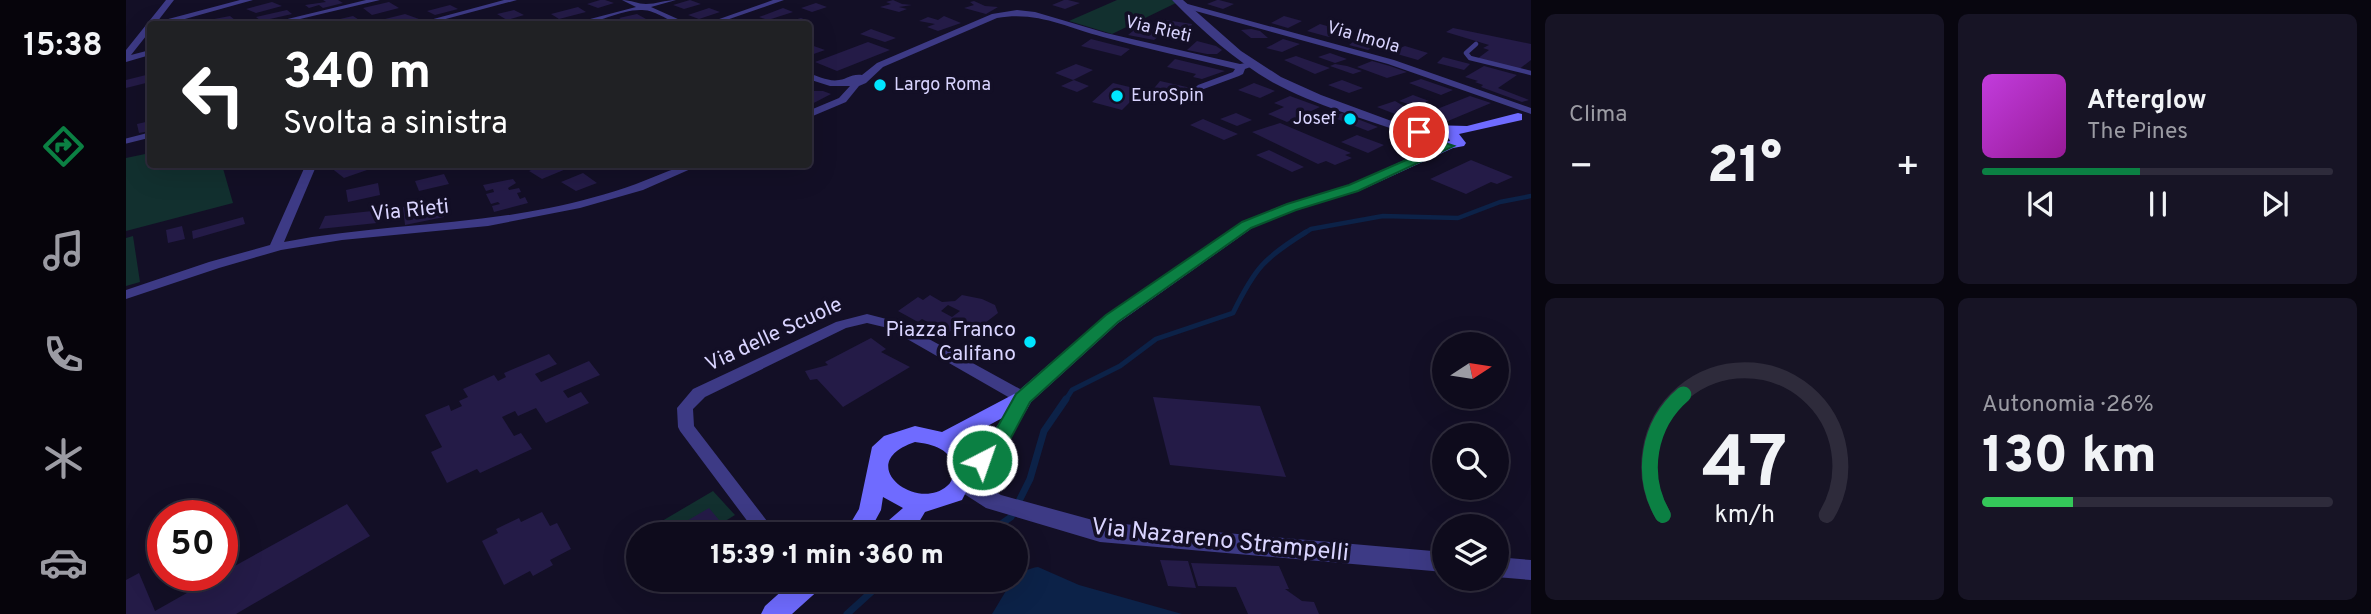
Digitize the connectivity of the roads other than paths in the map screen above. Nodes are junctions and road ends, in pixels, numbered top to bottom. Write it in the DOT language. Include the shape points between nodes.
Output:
graph roads {
  1 [pos="170,0"];
  2 [pos="249,0"];
  3 [pos="376,0"];
  4 [pos="513,0"];
  5 [pos="626,0"];
  6 [pos="672,0"];
  7 [pos="780,0"];
  8 [pos="1185,3"];
  9 [pos="645,8"];
  10 [pos="321,13"];
  11 [pos="155,21"];
  12 [pos="171,21"];
  13 [pos="285,21"];
  14 [pos="320,21"];
  15 [pos="431,21"];
  16 [pos="588,21"];
  17 [pos="678,21"];
  18 [pos="718,21"];
  19 [pos="147,31"];
  20 [pos="1476,44"];
  21 [pos="147,54"];
  22 [pos="126,57"];
  23 [pos="1246,66"];
  24 [pos="1531,73"];
  25 [pos="812,77"];
  26 [pos="855,82"];
  27 [pos="1201,87"];
  28 [pos="812,113"];
  29 [pos="1527,113"];
  30 [pos="1439,130"];
  31 [pos="1421,134"];
  32 [pos="147,136"];
  33 [pos="126,141"];
  34 [pos="1454,144"];
  35 [pos="1422,157"];
  36 [pos="310,168"];
  37 [pos="688,168"];
  38 [pos="275,248"];
  39 [pos="126,296"];
  40 [pos="1023,398"];
  41 [pos="943,441"];
  42 [pos="876,473"];
  43 [pos="964,476"];
  44 [pos="919,503"];
  45 [pos="759,522"];
  46 [pos="863,522"];
  47 [pos="905,522"];
  48 [pos="1432,561"];
  49 [pos="1509,567"];
  50 [pos="1531,570"];
  51 [pos="799,592"];
  52 [pos="774,614"];
  1 -- 11 [label="street"];
  2 -- 12 [label="street"];
  3 -- 10 [label="street"];
  4 -- 15 [label="street"];
  5 -- 9 [label="street"];
  6 -- 9 [label="street"];
  7 -- 18 [label="street"];
  8 -- 23 [label="street"];
  8 -- 29 [label="street, Via Imola" via="1382,59"];
  8 -- 31 [label="street" via="1283,77"];
  9 -- 16 [label="street"];
  9 -- 17 [label="street"];
  10 -- 13 [label="street"];
  10 -- 14 [label="street"];
  19 -- 22 [label="street"];
  20 -- 24 [label="lane" via="1466,53 1469,58"];
  21 -- 22 [label="street"];
  23 -- 26 [label="street, Via Rieti" via="1017,12 997,15 880,65"];
  23 -- 27 [label="street"];
  23 -- 31 [label="street" via="1298,90"];
  25 -- 26 [label="street" via="830,83"];
  26 -- 28 [label="street, Via Rieti" via="845,99"];
  29 -- 30 [label="main road" via="1467,130"];
  29 -- 34 [label="main road"];
  30 -- 31 [label="main road"];
  30 -- 34 [label="main road" via="1456,137"];
  31 -- 34 [label="main road"];
  31 -- 35 [label="main road"];
  32 -- 33 [label="lane"];
  34 -- 35 [label="main road"];
  35 -- 40 [label="main road" via="1354,188 1247,225 1112,319"];
  36 -- 38 [label="street"];
  37 -- 38 [label="street, Via Rieti" via="638,189 566,209"];
  38 -- 39 [label="street, Via Rieti"];
  40 -- 41 [label="main road"];
  40 -- 43 [label="main road" via="999,442"];
  40 -- 45 [label="street, Via delle Scuole" via="893,325 867,318 847,322 699,393 685,408 686,427"];
  41 -- 42 [label="main road" via="915,434 888,442 875,461"];
  41 -- 43 [label="main road" via="962,459"];
  42 -- 44 [label="main road" via="892,494"];
  42 -- 46 [label="main road" via="870,510"];
  43 -- 44 [label="main road" via="957,491 947,498"];
  43 -- 48 [label="street, Via Nazareno Strampelli" via="995,502 1100,532"];
  44 -- 47 [label="main road"];
  49 -- 50 [label="street"];
  51 -- 52 [label="main road"];
}
